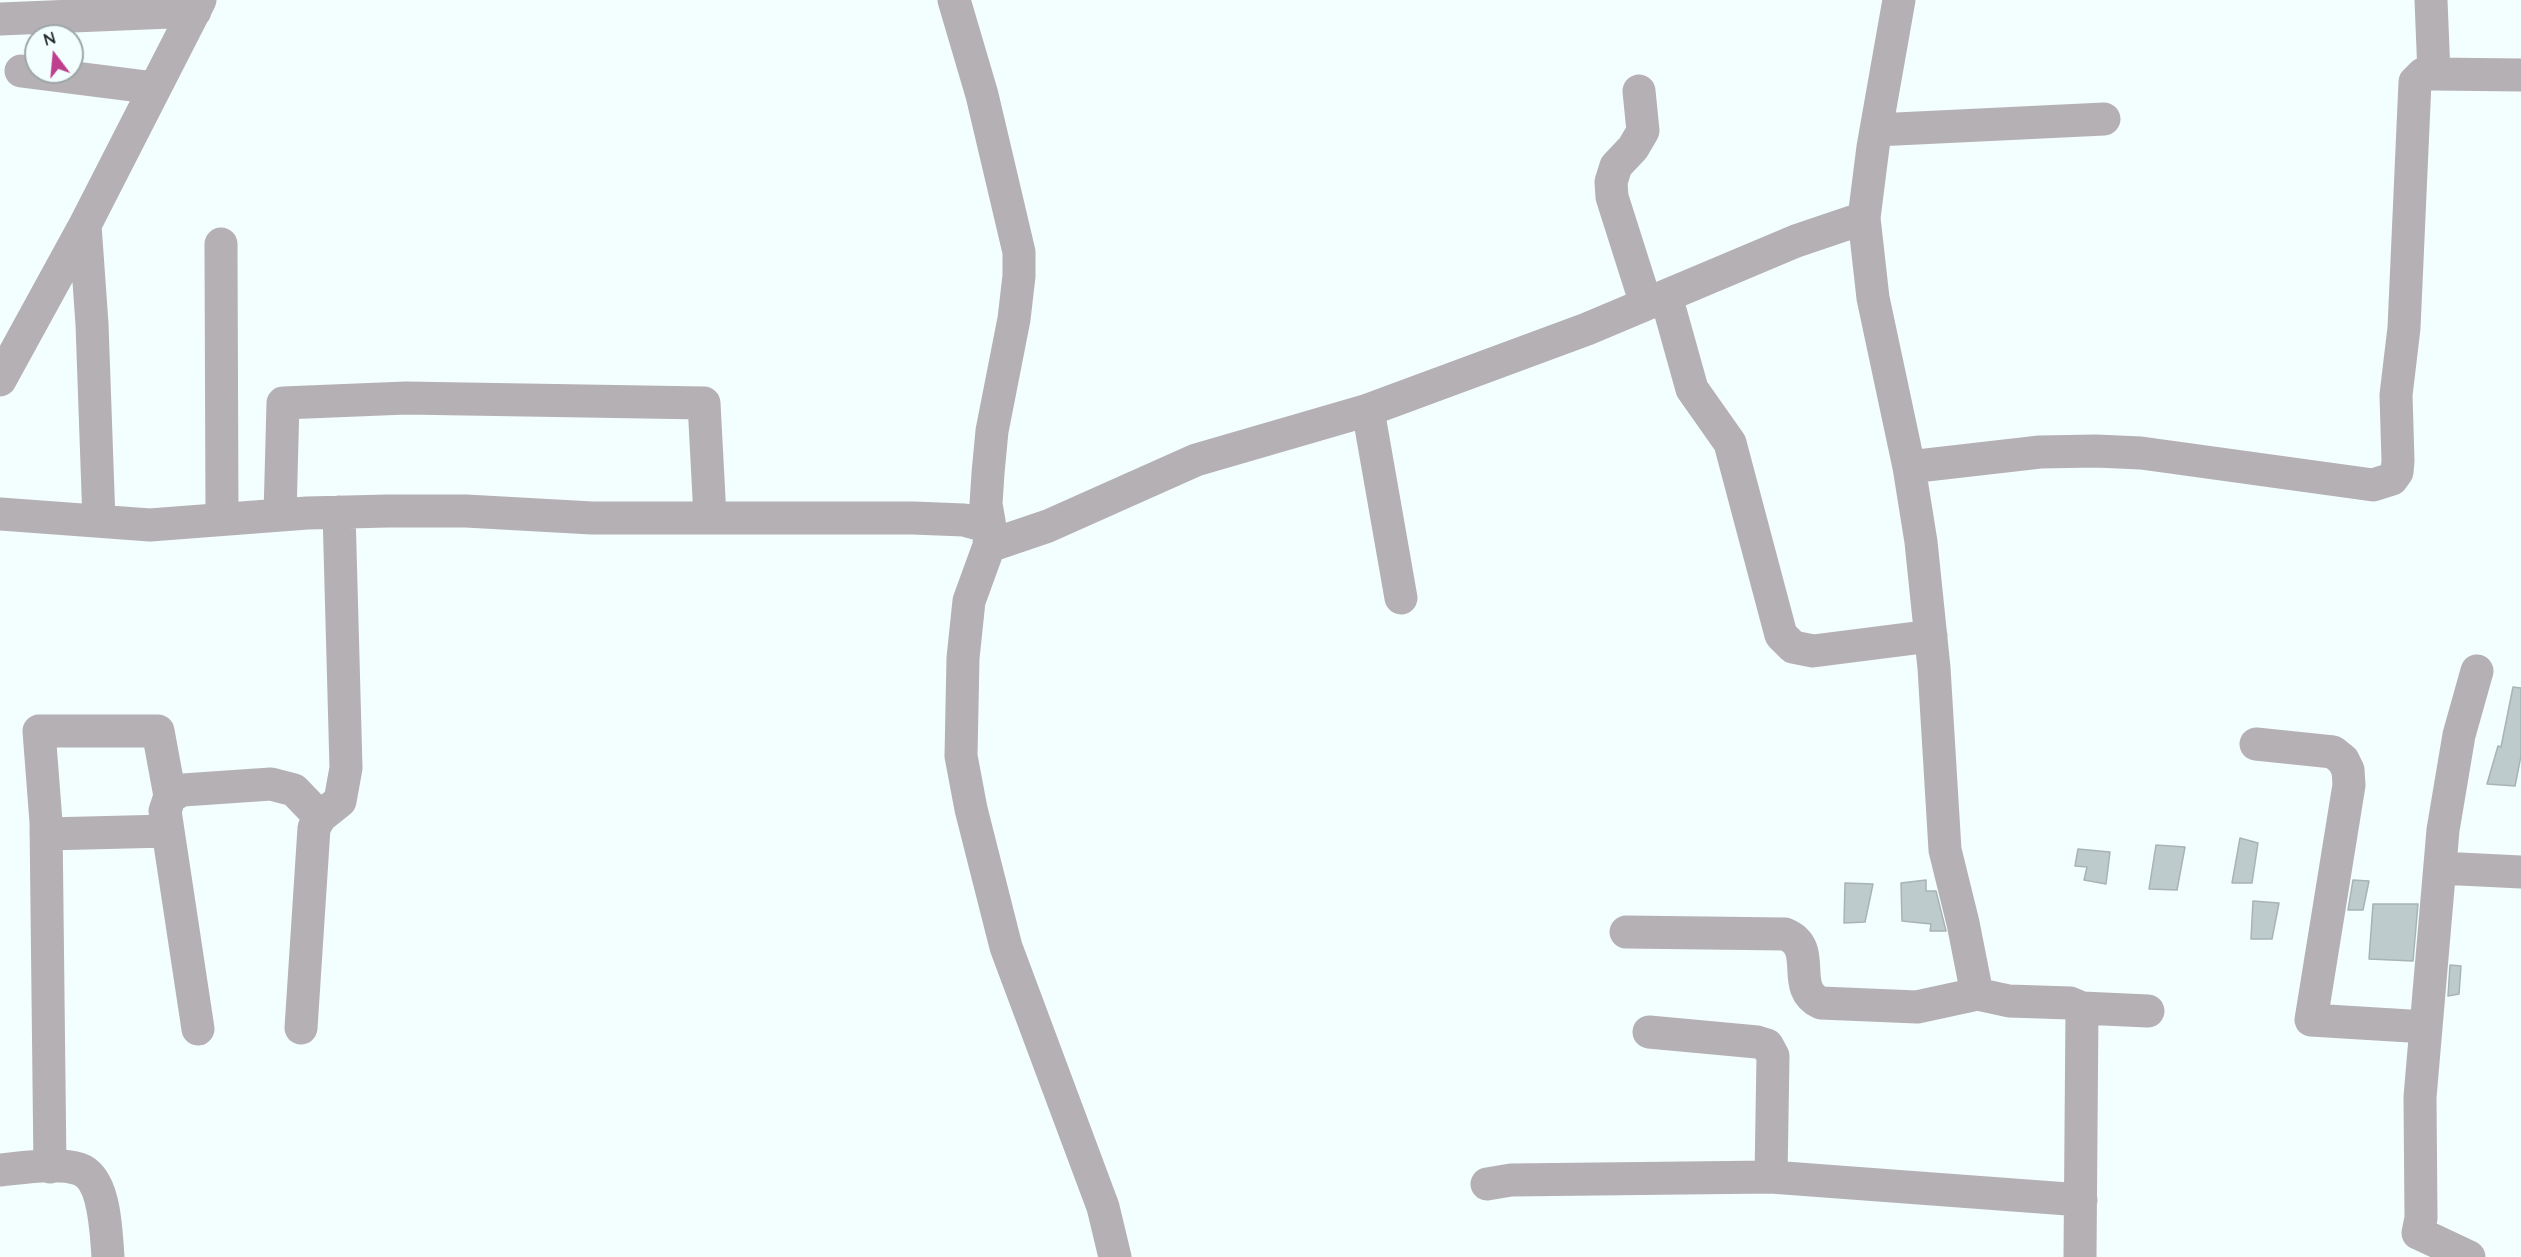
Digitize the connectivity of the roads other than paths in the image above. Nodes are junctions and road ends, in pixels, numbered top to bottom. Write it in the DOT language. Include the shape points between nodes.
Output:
graph roads {
  1 [pos="954,0"];
  2 [pos="1899,0"];
  3 [pos="2432,0"];
  4 [pos="198,5"];
  5 [pos="0,19"];
  6 [pos="21,71"];
  7 [pos="2434,74"];
  8 [pos="2521,75"];
  9 [pos="155,88"];
  10 [pos="1639,91"];
  11 [pos="2103,119"];
  12 [pos="1876,130"];
  13 [pos="1864,218"];
  14 [pos="85,225"];
  15 [pos="222,244"];
  16 [pos="1656,300"];
  17 [pos="0,380"];
  18 [pos="1368,410"];
  19 [pos="1909,467"];
  20 [pos="339,512"];
  21 [pos="0,514"];
  22 [pos="280,515"];
  23 [pos="710,517"];
  24 [pos="222,519"];
  25 [pos="99,521"];
  26 [pos="990,536"];
  27 [pos="1401,598"];
  28 [pos="1931,636"];
  29 [pos="2477,671"];
  30 [pos="2256,744"];
  31 [pos="170,796"];
  32 [pos="320,817"];
  33 [pos="168,831"];
  34 [pos="46,834"];
  35 [pos="2440,868"];
  36 [pos="2521,872"];
  37 [pos="1626,932"];
  38 [pos="1977,994"];
  39 [pos="2082,1008"];
  40 [pos="2148,1011"];
  41 [pos="2426,1027"];
  42 [pos="301,1028"];
  43 [pos="198,1029"];
  44 [pos="1649,1032"];
  45 [pos="50,1167"];
  46 [pos="0,1170"];
  47 [pos="1771,1177"];
  48 [pos="1487,1184"];
  49 [pos="2081,1200"];
  50 [pos="108,1257"];
  51 [pos="1115,1257"];
  52 [pos="2080,1257"];
  53 [pos="2469,1257"];
  1 -- 26 [label="street" via="988,117 1019,252 1014,320 988,472"];
  2 -- 12 [label="street"];
  3 -- 7 [label="street"];
  4 -- 5 [label="street"];
  4 -- 9 [label="street"];
  6 -- 9 [label="street"];
  7 -- 8 [label="street"];
  7 -- 19 [label="street" via="2423,74 2415,82 2404,328 2396,395 2398,461 2392,479 2373,484 2141,453 2096,451 2040,452"];
  9 -- 14 [label="street"];
  10 -- 16 [label="street" via="1643,131 1616,166 1612,196"];
  11 -- 12 [label="street"];
  12 -- 13 [label="street"];
  13 -- 16 [label="street" via="1796,241"];
  13 -- 19 [label="street" via="1873,298"];
  14 -- 17 [label="street"];
  14 -- 25 [label="street"];
  15 -- 24 [label="street"];
  16 -- 18 [label="street"];
  16 -- 28 [label="street" via="1692,389 1730,443 1781,635 1793,647 1812,651"];
  18 -- 26 [label="street" via="1196,460 1048,526"];
  18 -- 27 [label="street"];
  19 -- 28 [label="street"];
  20 -- 22 [label="street"];
  20 -- 23 [label="street"];
  20 -- 32 [label="street" via="346,768 340,801"];
  21 -- 25 [label="street"];
  22 -- 23 [label="street" via="284,403 406,398 704,403"];
  22 -- 24 [label="street"];
  23 -- 26 [label="street" via="964,520"];
  24 -- 25 [label="street" via="150,525"];
  26 -- 51 [label="street" via="969,601 962,679 963,767 1006,947 1103,1207"];
  28 -- 38 [label="street" via="1945,850"];
  29 -- 35 [label="street" via="2459,735"];
  30 -- 41 [label="street" via="2332,752 2348,770 2349,785 2311,1020"];
  31 -- 32 [label="street" via="183,790 271,784 294,790"];
  31 -- 33 [label="street" via="165,811"];
  31 -- 34 [label="street" via="158,731 39,731"];
  32 -- 42 [label="street" via="314,828"];
  33 -- 34 [label="street"];
  33 -- 43 [label="street"];
  34 -- 45 [label="street"];
  35 -- 36 [label="street"];
  35 -- 41 [label="street"];
  37 -- 38 [label="street" via="1785,934 1795,938 1804,958 1806,991 1811,999 1821,1003 1917,1007"];
  38 -- 39 [label="street" via="2009,1001 2070,1003"];
  39 -- 40 [label="street"];
  39 -- 49 [label="street"];
  41 -- 53 [label="street" via="2420,1097 2418,1233"];
  44 -- 47 [label="street" via="1767,1045 1773,1056"];
  45 -- 46 [label="street"];
  45 -- 50 [label="street" via="80,1169 91,1178 103,1206"];
  47 -- 48 [label="street" via="1511,1180"];
  47 -- 49 [label="street"];
  49 -- 52 [label="street"];
}
